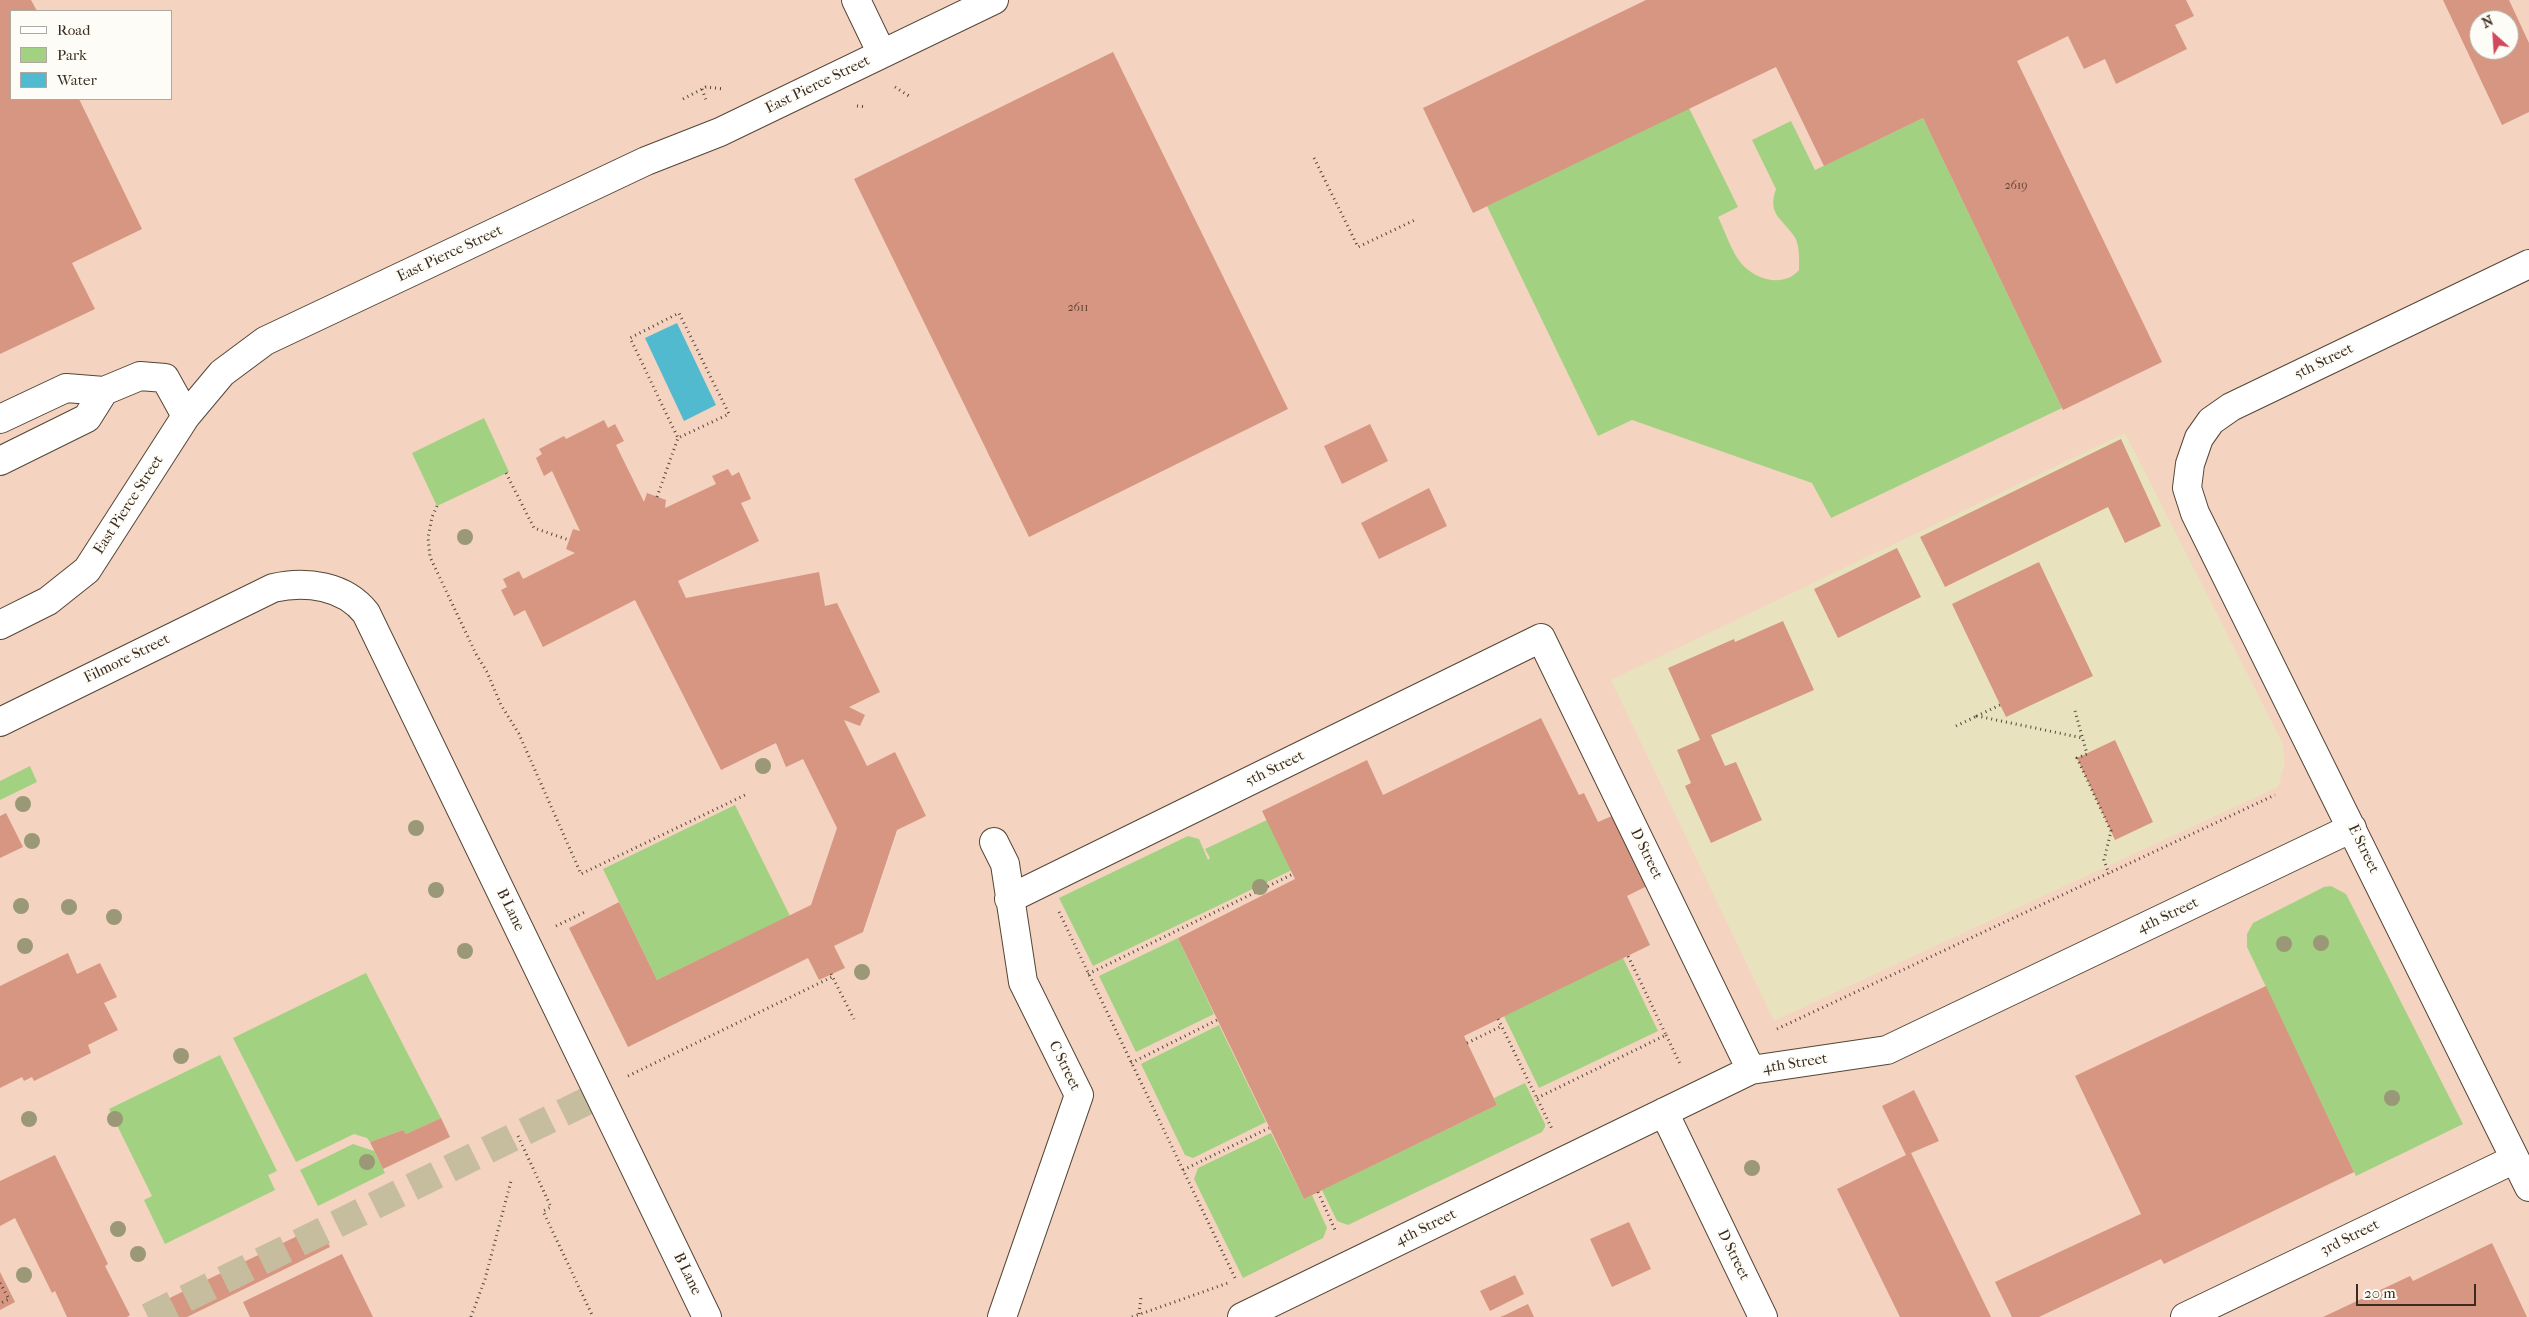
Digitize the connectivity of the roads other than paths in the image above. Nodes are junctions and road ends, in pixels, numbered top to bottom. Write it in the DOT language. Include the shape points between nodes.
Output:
graph roads {
  1 [pos="856,0"];
  2 [pos="994,0"];
  3 [pos="882,54"];
  4 [pos="2529,264"];
  5 [pos="104,391"];
  6 [pos="186,416"];
  7 [pos="0,419"];
  8 [pos="0,461"];
  9 [pos="2195,512"];
  10 [pos="255,596"];
  11 [pos="0,625"];
  12 [pos="1541,638"];
  13 [pos="0,722"];
  14 [pos="2352,828"];
  15 [pos="994,842"];
  16 [pos="1009,899"];
  17 [pos="1751,1070"];
  18 [pos="1664,1112"];
  19 [pos="2515,1159"];
  20 [pos="2529,1187"];
  21 [pos="708,1317"];
  22 [pos="1002,1317"];
  23 [pos="1242,1317"];
  24 [pos="1763,1317"];
  25 [pos="2185,1317"];
  1 -- 3 [label="street"];
  2 -- 3 [label="street, East Pierce Street"];
  3 -- 6 [label="street, East Pierce Street" via="720,132 646,161 265,341 222,374"];
  4 -- 9 [label="street, 5th Street" via="2231,406 2211,421 2199,438 2190,464 2187,488"];
  5 -- 6 [label="street" via="140,376 165,378"];
  5 -- 7 [label="street" via="66,388"];
  5 -- 8 [label="street" via="87,418"];
  6 -- 11 [label="street, East Pierce Street" via="87,570 48,601"];
  9 -- 14 [label="street, E Street"];
  10 -- 13 [label="street, Filmore Street"];
  10 -- 21 [label="street, B Lane" via="281,586 326,587 358,602 366,614"];
  12 -- 16 [label="street, 5th Street"];
  12 -- 17 [label="street, D Street"];
  14 -- 17 [label="street, 4th Street" via="1887,1050"];
  14 -- 19 [label="street, E Street"];
  15 -- 16 [label="street, C Street" via="1005,864"];
  16 -- 22 [label="street, C Street" via="1023,982 1079,1095"];
  17 -- 18 [label="street, 4th Street"];
  18 -- 23 [label="street, 4th Street"];
  18 -- 24 [label="street, D Street"];
  19 -- 20 [label="street, E Street"];
  19 -- 25 [label="street, 3rd Street"];
}
